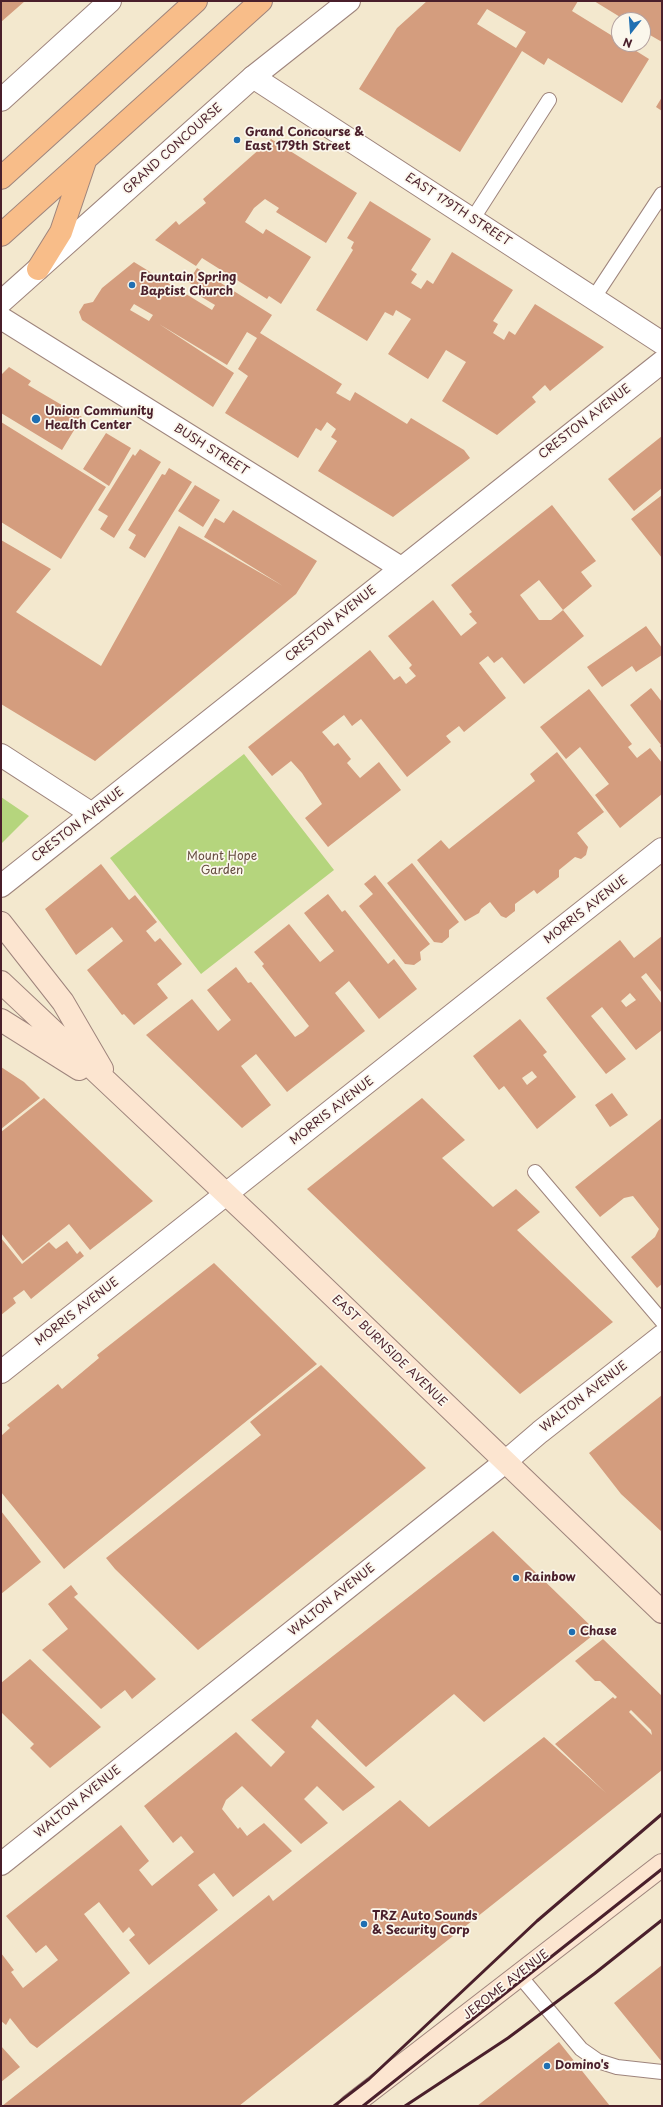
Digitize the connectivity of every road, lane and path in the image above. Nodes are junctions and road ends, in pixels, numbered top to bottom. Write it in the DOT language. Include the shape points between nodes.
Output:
graph roads {
  1 [pos="110,1"];
  2 [pos="196,1"];
  3 [pos="261,1"];
  4 [pos="349,1"];
  5 [pos="253,78"];
  6 [pos="1,100"];
  7 [pos="549,100"];
  8 [pos="86,159"];
  9 [pos="1,178"];
  10 [pos="662,194"];
  11 [pos="472,220"];
  12 [pos="1,235"];
  13 [pos="38,269"];
  14 [pos="593,298"];
  15 [pos="1,302"];
  16 [pos="1,318"];
  17 [pos="662,343"];
  18 [pos="662,362"];
  19 [pos="401,568"];
  20 [pos="1,756"];
  21 [pos="92,814"];
  22 [pos="662,849"];
  23 [pos="1,886"];
  24 [pos="1,922"];
  25 [pos="1,982"];
  26 [pos="1,1020"];
  27 [pos="115,1091"];
  28 [pos="535,1172"];
  29 [pos="226,1194"];
  30 [pos="662,1321"];
  31 [pos="662,1336"];
  32 [pos="1,1372"];
  33 [pos="505,1462"];
  34 [pos="662,1612"];
  35 [pos="1,1864"];
  36 [pos="662,1865"];
  37 [pos="519,1975"];
  38 [pos="662,2072"];
  39 [pos="350,2106"];
  1 -- 6 [label="street"];
  2 -- 9 [label="main road"];
  3 -- 8 [label="main road"];
  4 -- 5 [label="street, GRAND CONCOURSE"];
  5 -- 11 [label="street, EAST 179TH STREET"];
  5 -- 13 [label="street, GRAND CONCOURSE"];
  7 -- 11 [label="lane"];
  8 -- 12 [label="main road"];
  8 -- 13 [label="main road" via="61,232"];
  10 -- 14 [label="lane"];
  11 -- 14 [label="street, EAST 179TH STREET"];
  13 -- 15 [label="street, GRAND CONCOURSE"];
  14 -- 17 [label="street, EAST 179TH STREET"];
  16 -- 19 [label="street, BUSH STREET"];
  18 -- 19 [label="street, CRESTON AVENUE"];
  19 -- 21 [label="street, CRESTON AVENUE"];
  20 -- 21 [label="street"];
  21 -- 23 [label="street, CRESTON AVENUE"];
  22 -- 29 [label="street, MORRIS AVENUE"];
  24 -- 27 [label="main road, EAST BURNSIDE AVENUE" via="63,1002"];
  25 -- 27 [label="main road, EAST BURNSIDE AVENUE"];
  26 -- 27 [label="main road, EAST BURNSIDE AVENUE"];
  27 -- 29 [label="main road, EAST BURNSIDE AVENUE"];
  28 -- 30 [label="lane"];
  29 -- 32 [label="street, MORRIS AVENUE"];
  29 -- 33 [label="main road, EAST BURNSIDE AVENUE"];
  31 -- 33 [label="street, WALTON AVENUE"];
  33 -- 34 [label="main road, EAST BURNSIDE AVENUE"];
  33 -- 35 [label="street, WALTON AVENUE"];
  36 -- 37 [label="main road, JEROME AVENUE"];
  37 -- 38 [label="lane" via="581,2049 598,2061 617,2067"];
  37 -- 39 [label="main road, JEROME AVENUE"];
}
